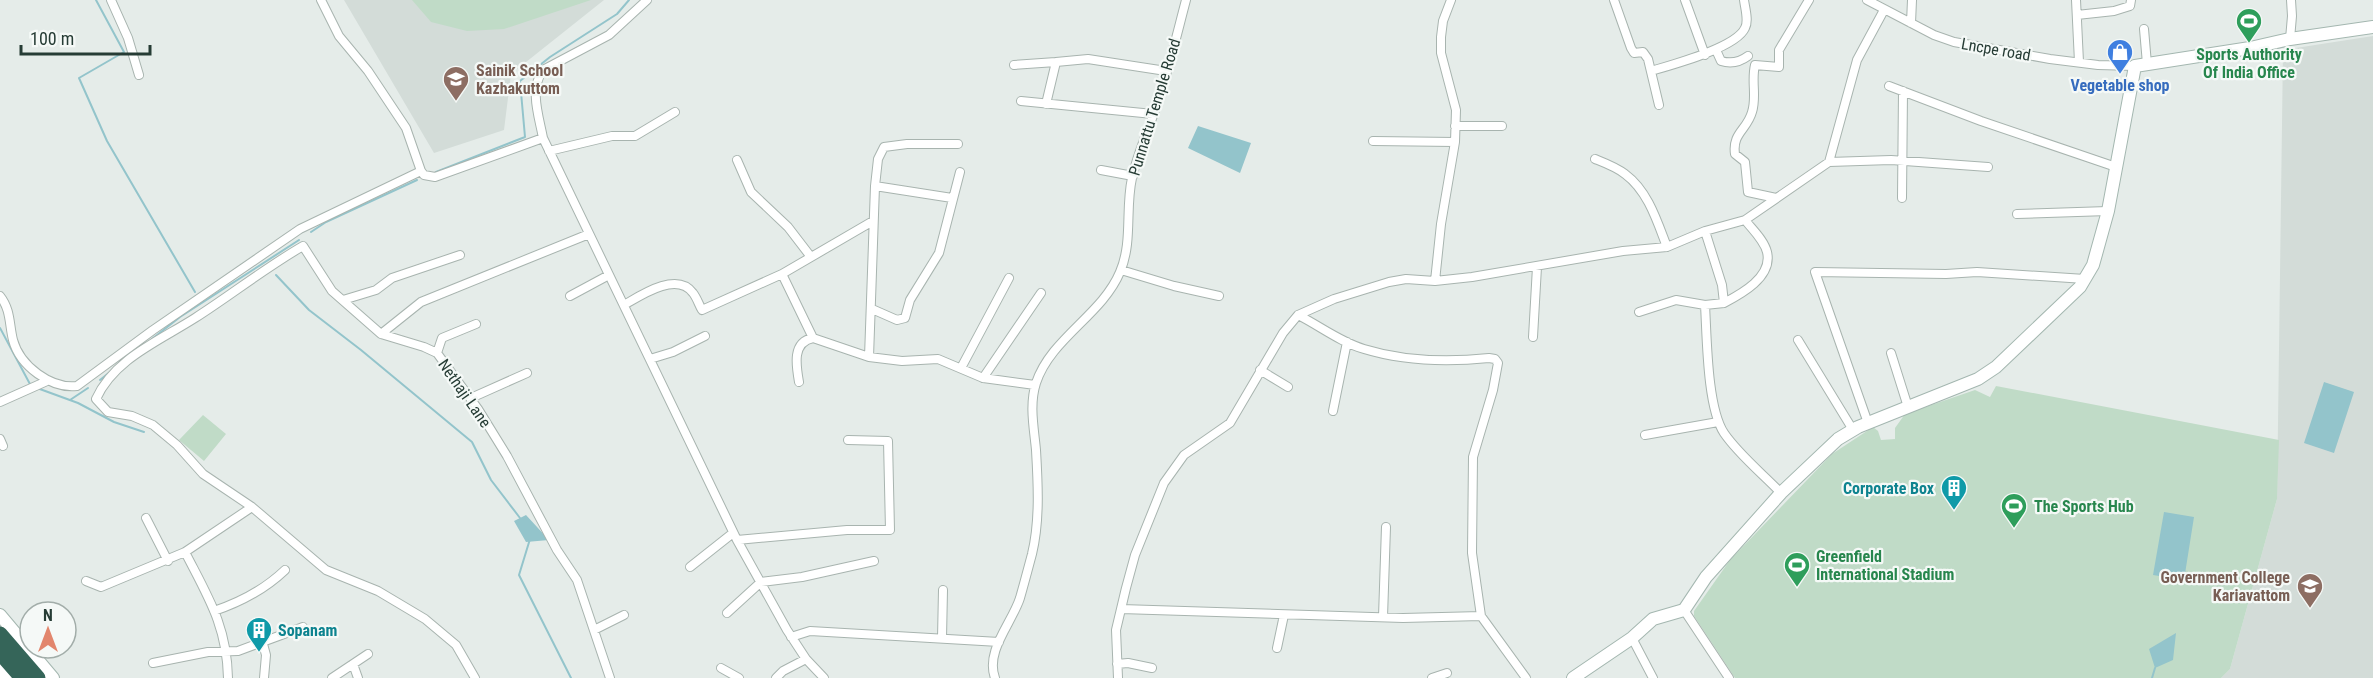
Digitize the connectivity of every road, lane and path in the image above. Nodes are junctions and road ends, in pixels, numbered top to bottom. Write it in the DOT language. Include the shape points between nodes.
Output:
graph roads {
  1 [pos="111,0"];
  2 [pos="321,0"];
  3 [pos="647,0"];
  4 [pos="1186,0"];
  5 [pos="1451,0"];
  6 [pos="1614,0"];
  7 [pos="1685,0"];
  8 [pos="1744,0"];
  9 [pos="1809,0"];
  10 [pos="1867,0"];
  11 [pos="1912,0"];
  12 [pos="2076,0"];
  13 [pos="2131,0"];
  14 [pos="2291,0"];
  15 [pos="1884,10"];
  16 [pos="2077,15"];
  17 [pos="1911,23"];
  18 [pos="2373,27"];
  19 [pos="2144,29"];
  20 [pos="2290,39"];
  21 [pos="1716,50"];
  22 [pos="1705,55"];
  23 [pos="1748,56"];
  24 [pos="1056,62"];
  25 [pos="2079,62"];
  26 [pos="1014,65"];
  27 [pos="2141,65"];
  28 [pos="1166,71"];
  29 [pos="1651,71"];
  30 [pos="139,75"];
  31 [pos="1889,86"];
  32 [pos="1904,91"];
  33 [pos="1021,101"];
  34 [pos="1046,104"];
  35 [pos="1659,105"];
  36 [pos="675,112"];
  37 [pos="1154,114"];
  38 [pos="1455,126"];
  39 [pos="1502,126"];
  40 [pos="543,138"];
  41 [pos="1373,141"];
  42 [pos="1455,142"];
  43 [pos="958,144"];
  44 [pos="549,151"];
  45 [pos="1595,159"];
  46 [pos="737,160"];
  47 [pos="1904,161"];
  48 [pos="1829,162"];
  49 [pos="1988,167"];
  50 [pos="2116,167"];
  51 [pos="1101,170"];
  52 [pos="421,171"];
  53 [pos="960,172"];
  54 [pos="1133,176"];
  55 [pos="875,186"];
  56 [pos="952,198"];
  57 [pos="1776,198"];
  58 [pos="1902,198"];
  59 [pos="2108,211"];
  60 [pos="2017,214"];
  61 [pos="1745,220"];
  62 [pos="873,221"];
  63 [pos="1705,231"];
  64 [pos="589,234"];
  65 [pos="1666,247"];
  66 [pos="460,255"];
  67 [pos="812,257"];
  68 [pos="1537,267"];
  69 [pos="1121,270"];
  70 [pos="783,274"];
  71 [pos="609,275"];
  72 [pos="1009,278"];
  73 [pos="2085,279"];
  74 [pos="1435,281"];
  75 [pos="1041,293"];
  76 [pos="0,296"];
  77 [pos="570,296"];
  78 [pos="1219,296"];
  79 [pos="343,300"];
  80 [pos="1724,303"];
  81 [pos="624,305"];
  82 [pos="1705,306"];
  83 [pos="872,309"];
  84 [pos="1639,312"];
  85 [pos="1298,315"];
  86 [pos="476,324"];
  87 [pos="381,334"];
  88 [pos="705,336"];
  89 [pos="1533,337"];
  90 [pos="813,338"];
  91 [pos="1798,340"];
  92 [pos="1347,342"];
  93 [pos="437,353"];
  94 [pos="1891,353"];
  95 [pos="869,357"];
  96 [pos="650,359"];
  97 [pos="960,368"];
  98 [pos="1260,370"];
  99 [pos="527,373"];
  100 [pos="983,378"];
  101 [pos="47,381"];
  102 [pos="799,382"];
  103 [pos="1035,385"];
  104 [pos="1288,387"];
  105 [pos="471,398"];
  106 [pos="0,402"];
  107 [pos="1908,407"];
  108 [pos="1333,411"];
  109 [pos="1718,422"];
  110 [pos="1868,423"];
  111 [pos="1853,430"];
  112 [pos="1645,435"];
  113 [pos="848,440"];
  114 [pos="1781,494"];
  115 [pos="252,507"];
  116 [pos="146,518"];
  117 [pos="1386,527"];
  118 [pos="735,536"];
  119 [pos="185,552"];
  120 [pos="168,561"];
  121 [pos="874,561"];
  122 [pos="690,567"];
  123 [pos="285,570"];
  124 [pos="86,581"];
  125 [pos="762,582"];
  126 [pos="943,590"];
  127 [pos="1121,609"];
  128 [pos="1684,610"];
  129 [pos="214,611"];
  130 [pos="727,613"];
  131 [pos="0,615"];
  132 [pos="624,615"];
  133 [pos="1284,615"];
  134 [pos="1481,616"];
  135 [pos="1383,617"];
  136 [pos="303,627"];
  137 [pos="594,630"];
  138 [pos="0,634"];
  139 [pos="791,637"];
  140 [pos="942,638"];
  141 [pos="1632,638"];
  142 [pos="999,642"];
  143 [pos="263,644"];
  144 [pos="1277,648"];
  145 [pos="228,652"];
  146 [pos="0,653"];
  147 [pos="368,654"];
  148 [pos="806,659"];
  149 [pos="153,663"];
  150 [pos="353,664"];
  151 [pos="1117,664"];
  152 [pos="721,668"];
  153 [pos="1152,668"];
  154 [pos="0,670"];
  155 [pos="1447,673"];
  156 [pos="819,676"];
  157 [pos="7,678"];
  158 [pos="22,678"];
  159 [pos="38,678"];
  160 [pos="53,678"];
  161 [pos="228,678"];
  162 [pos="264,678"];
  163 [pos="332,678"];
  164 [pos="358,678"];
  165 [pos="475,678"];
  166 [pos="610,678"];
  167 [pos="739,678"];
  168 [pos="776,678"];
  169 [pos="995,678"];
  170 [pos="1118,678"];
  171 [pos="1432,678"];
  172 [pos="1526,678"];
  173 [pos="1573,678"];
  174 [pos="1653,678"];
  175 [pos="1729,678"];
  1 -- 30 [label="street"];
  2 -- 52 [label="street" via="339,36 406,128"];
  3 -- 40 [label="street" via="609,35 543,70 535,88"];
  4 -- 28 [label="street, Punnattu Temple Road"];
  5 -- 38 [label="street" via="1443,21 1441,53 1456,110"];
  6 -- 29 [label="street" via="1631,48 1646,54"];
  7 -- 22 [label="street"];
  8 -- 21 [label="street" via="1745,28"];
  9 -- 57 [label="street" via="1779,50 1779,67 1755,65 1752,113 1733,143 1734,154 1745,162 1748,192"];
  10 -- 15 [label="street, Lncpe road"];
  11 -- 17 [label="street"];
  12 -- 16 [label="street"];
  13 -- 16 [label="street" via="2130,6 2114,11"];
  14 -- 20 [label="street"];
  15 -- 17 [label="street, Lncpe road"];
  15 -- 48 [label="street" via="1857,60"];
  16 -- 25 [label="street"];
  17 -- 25 [label="street, Lncpe road" via="1954,42"];
  18 -- 20 [label="street"];
  19 -- 27 [label="street"];
  20 -- 27 [label="street"];
  21 -- 22 [label="street"];
  21 -- 23 [label="street" via="1724,63 1742,61"];
  22 -- 29 [label="street"];
  24 -- 26 [label="street"];
  24 -- 28 [label="street" via="1088,59"];
  24 -- 34 [label="street"];
  25 -- 27 [label="street, Lncpe road"];
  27 -- 50 [label="street"];
  28 -- 37 [label="street, Punnattu Temple Road"];
  29 -- 35 [label="street"];
  31 -- 32 [label="street"];
  32 -- 47 [label="street"];
  32 -- 50 [label="street"];
  33 -- 34 [label="street"];
  34 -- 37 [label="street"];
  36 -- 44 [label="street" via="635,136 612,136"];
  37 -- 54 [label="street, Punnattu Temple Road"];
  38 -- 39 [label="street"];
  38 -- 42 [label="street"];
  40 -- 44 [label="street"];
  40 -- 52 [label="street" via="435,177"];
  41 -- 42 [label="street"];
  42 -- 74 [label="street"];
  43 -- 55 [label="street" via="884,147 878,159"];
  44 -- 64 [label="street"];
  45 -- 65 [label="street" via="1625,174 1639,189"];
  46 -- 67 [label="street" via="751,192 788,227"];
  47 -- 48 [label="street"];
  47 -- 49 [label="street"];
  47 -- 58 [label="street"];
  48 -- 57 [label="street"];
  50 -- 59 [label="street"];
  51 -- 54 [label="street"];
  52 -- 101 [label="street" via="300,229 77,386"];
  53 -- 56 [label="street"];
  54 -- 69 [label="street, Punnattu Temple Road"];
  55 -- 56 [label="street"];
  55 -- 62 [label="street"];
  56 -- 83 [label="street" via="939,253 910,300 905,318 897,320"];
  57 -- 61 [label="street"];
  59 -- 60 [label="street"];
  59 -- 73 [label="street" via="2093,265"];
  61 -- 63 [label="street"];
  61 -- 80 [label="street" via="1767,252 1767,264 1756,284"];
  62 -- 67 [label="street"];
  62 -- 83 [label="street"];
  63 -- 65 [label="street"];
  63 -- 80 [label="street"];
  64 -- 71 [label="street"];
  64 -- 87 [label="street" via="421,302"];
  65 -- 68 [label="street"];
  66 -- 79 [label="street"];
  67 -- 70 [label="street"];
  68 -- 74 [label="street"];
  68 -- 89 [label="street"];
  69 -- 78 [label="street"];
  69 -- 103 [label="street, Punnattu Temple Road" via="1112,289 1075,327 1040,372"];
  70 -- 81 [label="street" via="702,310 687,287 675,283"];
  70 -- 90 [label="street"];
  71 -- 77 [label="street"];
  71 -- 81 [label="street"];
  72 -- 97 [label="street"];
  73 -- 107 [label="street" via="1996,367 1978,379"];
  73 -- 110 [label="street" via="1977,272 1815,272"];
  74 -- 85 [label="street" via="1389,282 1334,298"];
  75 -- 100 [label="street"];
  76 -- 101 [label="street" via="6,304 13,342"];
  79 -- 87 [label="street, Nethaji Lane"];
  79 -- 115 [label="street, Nethaji Lane" via="332,291 303,246 196,318 148,345 110,375 96,399 108,412 153,425 203,474"];
  80 -- 82 [label="street"];
  81 -- 96 [label="street"];
  82 -- 84 [label="street" via="1676,300"];
  82 -- 109 [label="street"];
  83 -- 95 [label="street"];
  85 -- 92 [label="street"];
  85 -- 98 [label="street"];
  86 -- 93 [label="street" via="442,338"];
  87 -- 93 [label="street, Nethaji Lane"];
  88 -- 96 [label="street"];
  90 -- 95 [label="street"];
  90 -- 102 [label="street" via="805,340 797,355"];
  91 -- 111 [label="street"];
  92 -- 108 [label="street"];
  92 -- 134 [label="street" via="1399,356 1489,358 1498,363 1471,472 1472,553"];
  93 -- 105 [label="street, Nethaji Lane"];
  94 -- 107 [label="street"];
  95 -- 97 [label="street" via="902,361 938,359"];
  96 -- 118 [label="street"];
  97 -- 100 [label="street"];
  98 -- 104 [label="street"];
  98 -- 127 [label="street" via="1230,423 1184,455 1164,483 1135,555"];
  99 -- 105 [label="street"];
  100 -- 103 [label="street"];
  101 -- 106 [label="street"];
  103 -- 142 [label="street, Punnattu Temple Road" via="1032,402 1038,517 1019,600"];
  105 -- 137 [label="street, Nethaji Lane" via="577,580"];
  107 -- 110 [label="street"];
  109 -- 112 [label="street"];
  109 -- 114 [label="street" via="1737,449"];
  110 -- 111 [label="street"];
  111 -- 114 [label="street" via="1838,439"];
  113 -- 118 [label="street" via="888,441 890,530"];
  114 -- 128 [label="street" via="1706,577"];
  115 -- 119 [label="street"];
  115 -- 165 [label="street" via="326,570 378,591 425,619 456,645"];
  116 -- 120 [label="street"];
  117 -- 135 [label="street"];
  118 -- 122 [label="street"];
  118 -- 125 [label="street"];
  119 -- 120 [label="street"];
  119 -- 129 [label="street"];
  120 -- 124 [label="street" via="101,587"];
  121 -- 125 [label="street"];
  123 -- 129 [label="street" via="270,584"];
  125 -- 130 [label="street"];
  125 -- 139 [label="street"];
  126 -- 140 [label="street"];
  127 -- 133 [label="street"];
  127 -- 151 [label="street" via="1116,630"];
  128 -- 141 [label="street" via="1653,620"];
  128 -- 175 [label="street"];
  129 -- 145 [label="street"];
  131 -- 160 [label="street"];
  132 -- 137 [label="street"];
  133 -- 135 [label="street"];
  133 -- 144 [label="street"];
  134 -- 135 [label="street"];
  134 -- 172 [label="street"];
  136 -- 143 [label="street"];
  137 -- 166 [label="street, Nethaji Lane"];
  138 -- 159 [label="highway"];
  139 -- 140 [label="street" via="810,631"];
  139 -- 148 [label="street"];
  140 -- 142 [label="street"];
  141 -- 173 [label="street"];
  141 -- 174 [label="street"];
  142 -- 169 [label="street, Punnattu Temple Road" via="992,661"];
  143 -- 145 [label="street"];
  143 -- 162 [label="street"];
  145 -- 149 [label="street"];
  145 -- 161 [label="street"];
  146 -- 158 [label="highway"];
  147 -- 150 [label="street"];
  148 -- 156 [label="street"];
  148 -- 168 [label="street"];
  150 -- 163 [label="street"];
  150 -- 164 [label="street"];
  151 -- 153 [label="street"];
  151 -- 170 [label="street"];
  152 -- 167 [label="street"];
  154 -- 157 [label="street"];
  155 -- 171 [label="street"];
}
